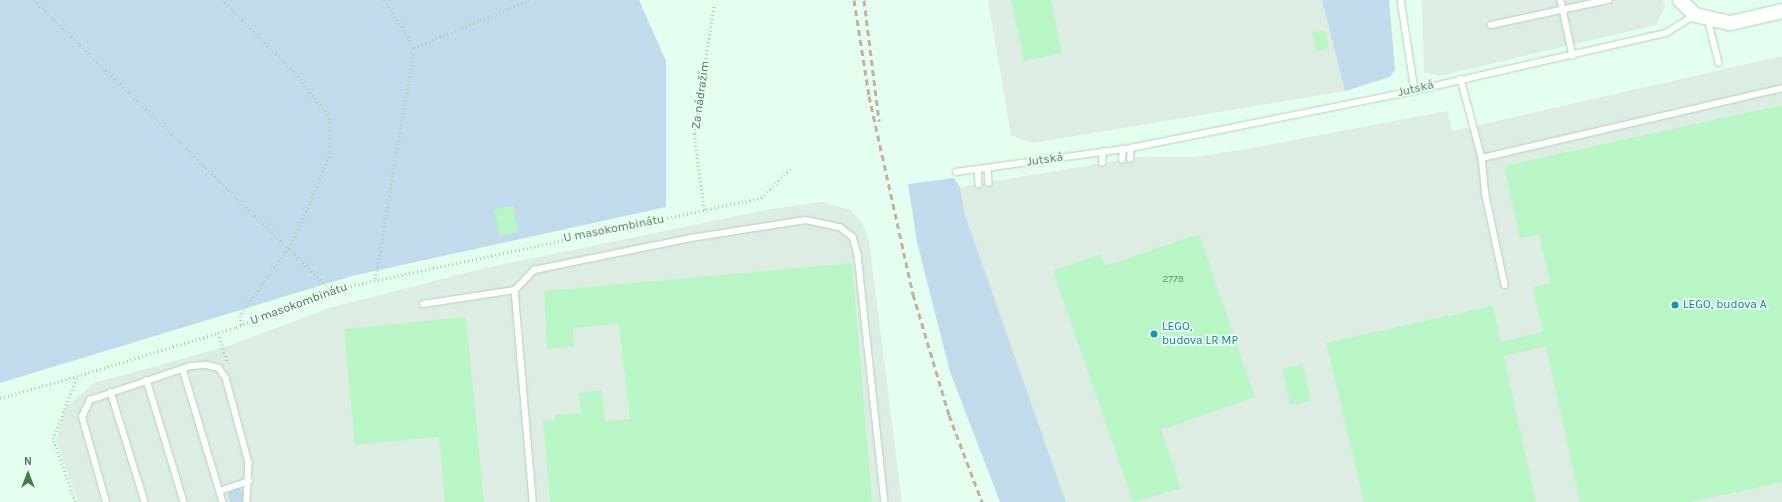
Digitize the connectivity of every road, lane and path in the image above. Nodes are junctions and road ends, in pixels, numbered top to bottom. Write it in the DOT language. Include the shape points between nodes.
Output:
graph roads {
  1 [pos="34,0"];
  2 [pos="222,0"];
  3 [pos="384,0"];
  4 [pos="529,0"];
  5 [pos="1401,0"];
  6 [pos="1561,0"];
  7 [pos="1608,0"];
  8 [pos="1680,0"];
  9 [pos="714,5"];
  10 [pos="1563,11"];
  11 [pos="1782,11"];
  12 [pos="1701,16"];
  13 [pos="1491,25"];
  14 [pos="414,48"];
  15 [pos="1573,56"];
  16 [pos="1719,63"];
  17 [pos="1461,80"];
  18 [pos="1782,88"];
  19 [pos="1415,90"];
  20 [pos="1131,148"];
  21 [pos="1123,149"];
  22 [pos="1103,152"];
  23 [pos="1482,158"];
  24 [pos="1130,159"];
  25 [pos="1122,160"];
  26 [pos="1102,163"];
  27 [pos="791,168"];
  28 [pos="988,168"];
  29 [pos="978,170"];
  30 [pos="956,172"];
  31 [pos="989,183"];
  32 [pos="979,184"];
  33 [pos="704,210"];
  34 [pos="289,248"];
  35 [pos="375,279"];
  36 [pos="1505,284"];
  37 [pos="331,290"];
  38 [pos="515,290"];
  39 [pos="423,304"];
  40 [pos="242,325"];
  41 [pos="183,369"];
  42 [pos="77,376"];
  43 [pos="147,380"];
  44 [pos="111,392"];
  45 [pos="0,398"];
  46 [pos="249,480"];
  47 [pos="220,491"];
  48 [pos="75,502"];
  49 [pos="106,502"];
  50 [pos="145,502"];
  51 [pos="184,502"];
  52 [pos="223,502"];
  53 [pos="247,502"];
  54 [pos="533,502"];
  55 [pos="885,502"];
  1 -- 34 [label="path"];
  2 -- 34 [label="path" via="298,76 331,119 331,153"];
  3 -- 14 [label="path"];
  4 -- 14 [label="path"];
  5 -- 19 [label="lane"];
  6 -- 10 [label="lane"];
  7 -- 10 [label="lane"];
  8 -- 12 [label="street"];
  9 -- 33 [label="path, Za nádražím" via="694,134"];
  10 -- 13 [label="lane"];
  10 -- 15 [label="lane"];
  11 -- 12 [label="street" via="1731,23"];
  12 -- 15 [label="lane, Jutská" via="1666,33"];
  12 -- 16 [label="lane"];
  14 -- 35 [label="path"];
  15 -- 17 [label="lane, Jutská"];
  17 -- 19 [label="lane, Jutská"];
  17 -- 23 [label="lane"];
  18 -- 23 [label="lane"];
  19 -- 20 [label="lane, Jutská"];
  20 -- 21 [label="lane, Jutská"];
  20 -- 24 [label="lane"];
  21 -- 22 [label="lane, Jutská"];
  21 -- 25 [label="lane"];
  22 -- 26 [label="lane"];
  22 -- 28 [label="lane, Jutská"];
  23 -- 36 [label="lane" via="1486,196"];
  27 -- 33 [label="path, U masokombinátu" via="761,198"];
  28 -- 29 [label="lane, Jutská"];
  28 -- 31 [label="lane"];
  29 -- 30 [label="lane, Jutská"];
  29 -- 32 [label="lane"];
  33 -- 35 [label="path, U masokombinátu"];
  34 -- 37 [label="path"];
  34 -- 40 [label="path" via="240,316"];
  35 -- 37 [label="path, U masokombinátu"];
  37 -- 40 [label="path, U masokombinátu"];
  38 -- 39 [label="lane"];
  38 -- 54 [label="lane"];
  38 -- 55 [label="lane" via="534,270 691,238 806,220 840,227 853,237 858,255"];
  40 -- 42 [label="path, U masokombinátu"];
  41 -- 43 [label="lane"];
  41 -- 46 [label="lane" via="207,365 219,368 226,378 249,463"];
  41 -- 47 [label="lane"];
  42 -- 45 [label="path, U masokombinátu"];
  42 -- 48 [label="path" via="53,439"];
  43 -- 44 [label="lane"];
  43 -- 51 [label="lane"];
  44 -- 49 [label="lane" via="90,400 82,417"];
  44 -- 50 [label="lane"];
  46 -- 47 [label="lane"];
  46 -- 53 [label="lane"];
  47 -- 52 [label="lane"];
}
